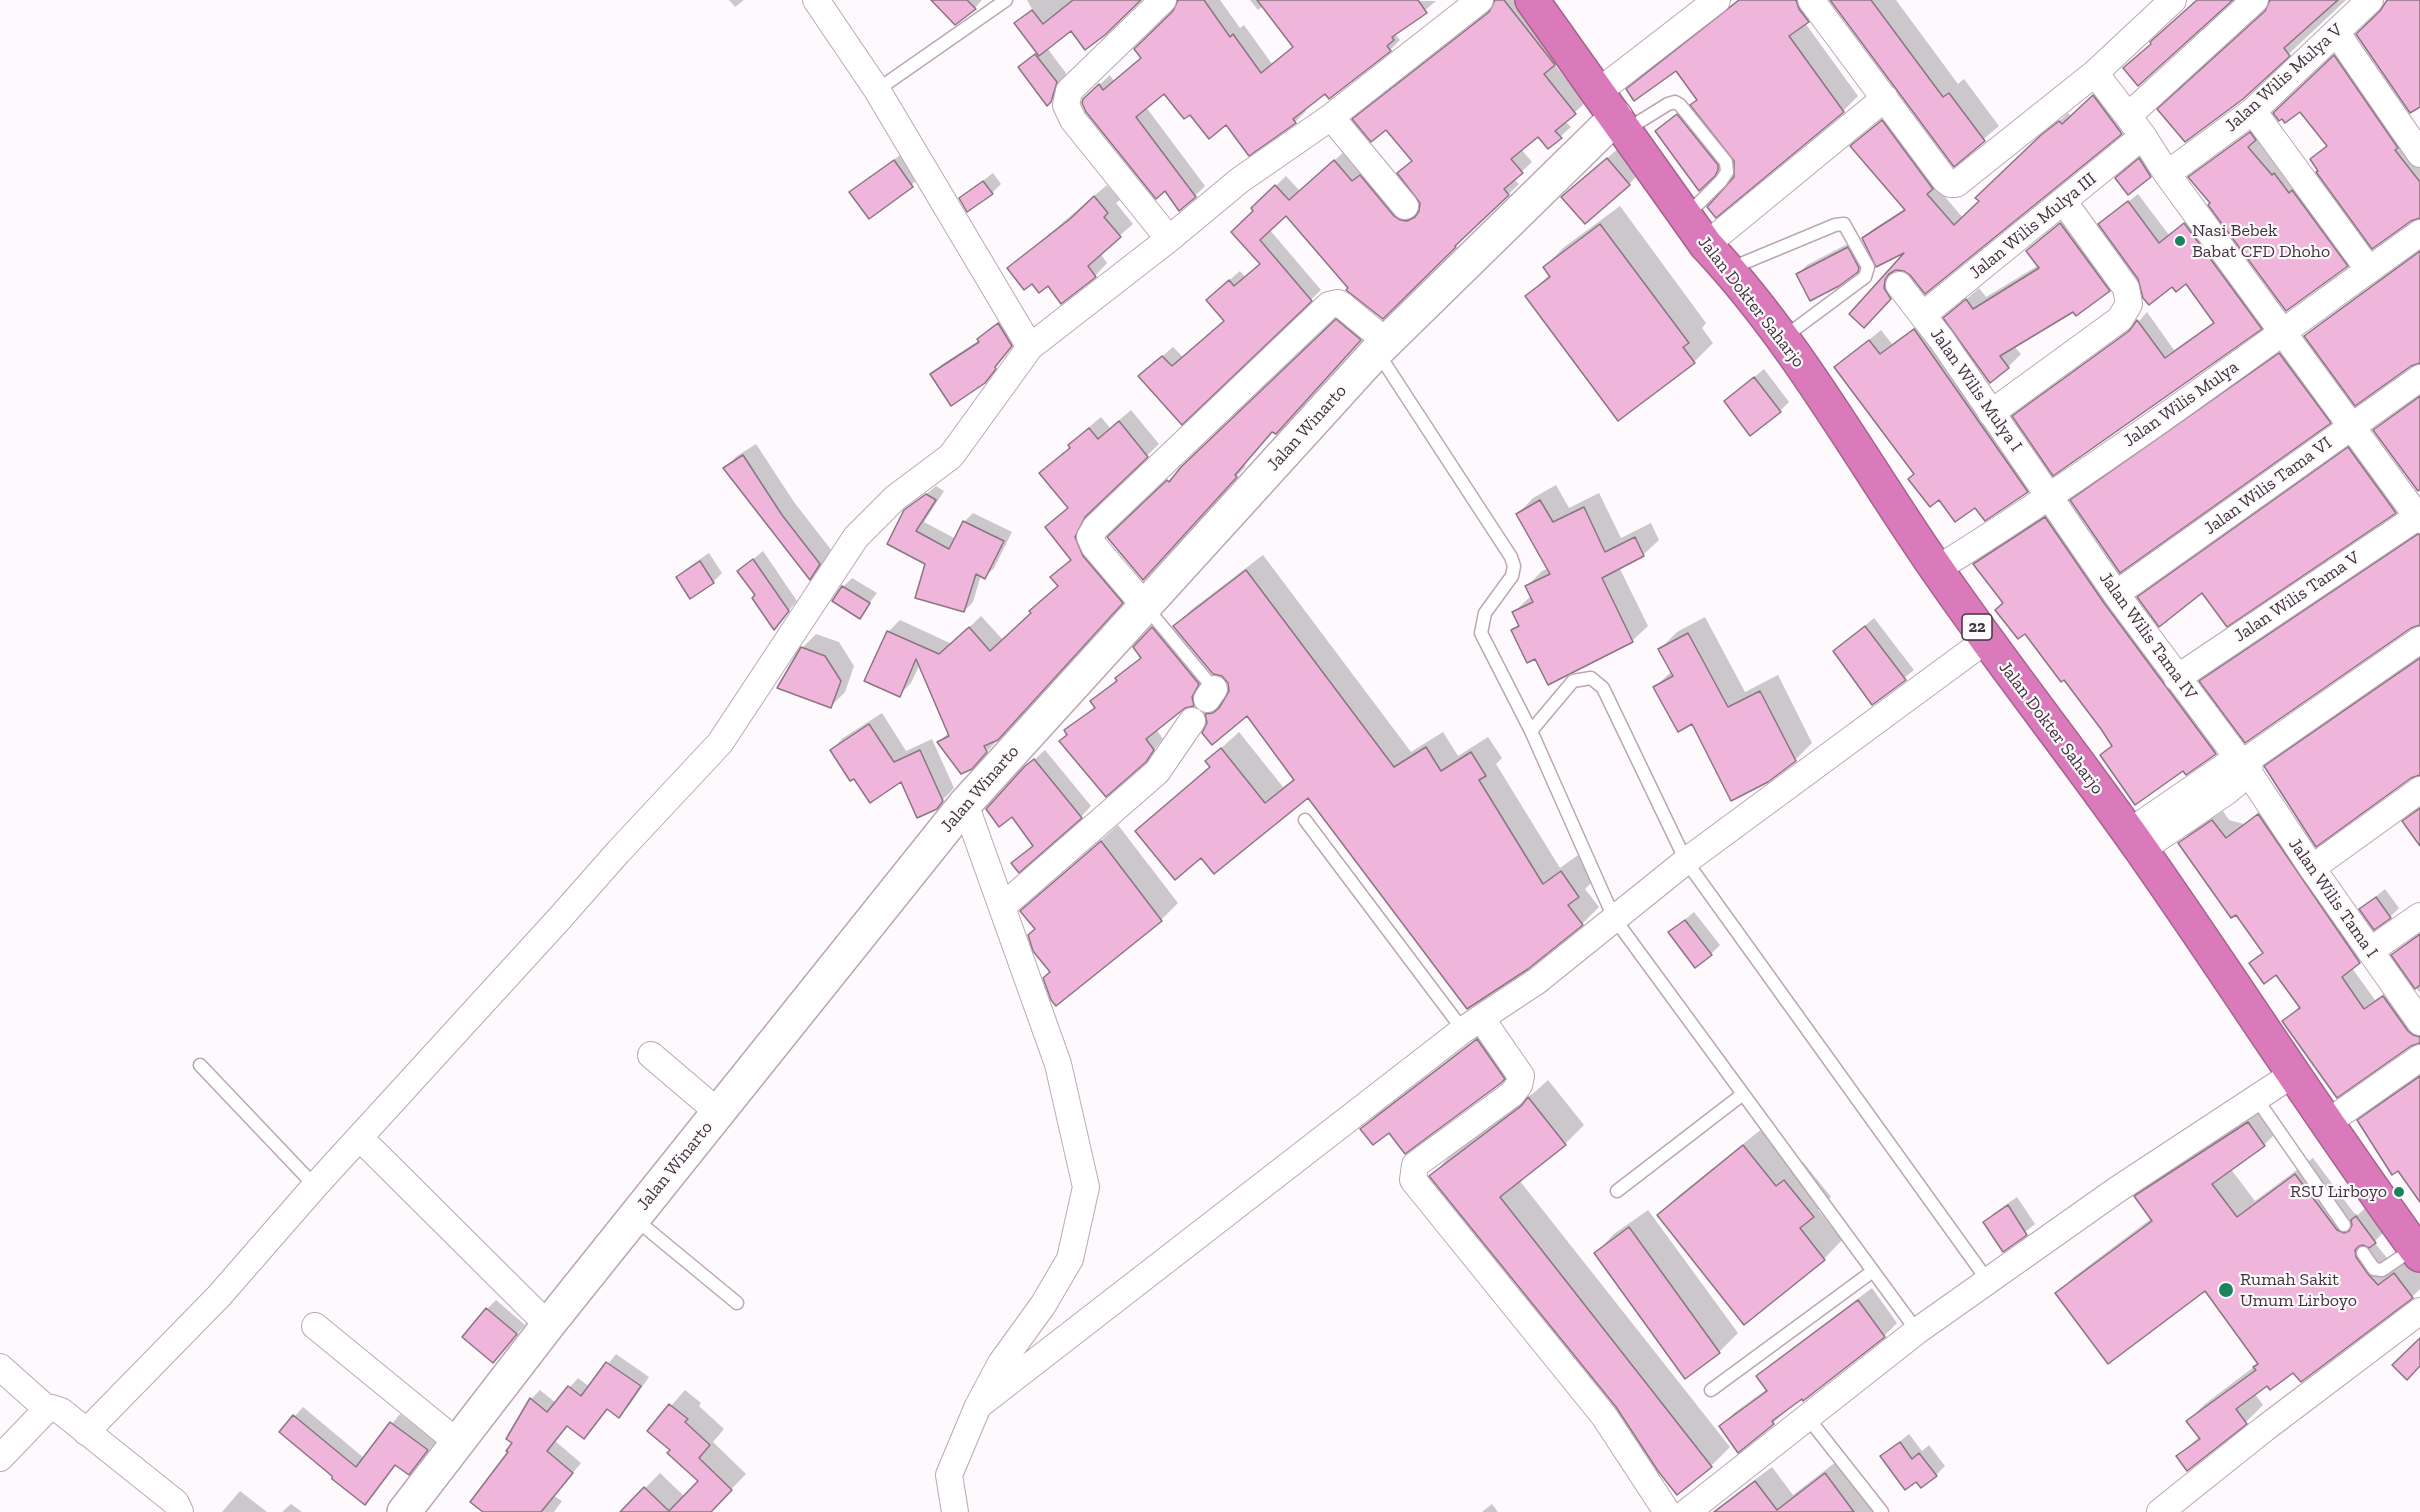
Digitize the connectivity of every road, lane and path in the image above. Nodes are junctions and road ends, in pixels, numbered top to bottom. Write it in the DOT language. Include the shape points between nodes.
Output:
graph roads {
  1 [pos="816,0"];
  2 [pos="1006,0"];
  3 [pos="1163,0"];
  4 [pos="1480,0"];
  5 [pos="1532,0"];
  6 [pos="1717,0"];
  7 [pos="1811,0"];
  8 [pos="2173,0"];
  9 [pos="2255,0"];
  10 [pos="2370,0"];
  11 [pos="2336,32"];
  12 [pos="2095,73"];
  13 [pos="877,90"];
  14 [pos="1885,98"];
  15 [pos="2253,111"];
  16 [pos="1613,113"];
  17 [pos="1331,117"];
  18 [pos="2135,126"];
  19 [pos="2420,154"];
  20 [pos="2167,174"];
  21 [pos="2064,202"];
  22 [pos="1405,206"];
  23 [pos="1686,216"];
  24 [pos="2420,232"];
  25 [pos="1169,240"];
  26 [pos="1706,245"];
  27 [pos="1728,269"];
  28 [pos="2368,270"];
  29 [pos="1899,285"];
  30 [pos="1923,315"];
  31 [pos="2284,333"];
  32 [pos="1783,338"];
  33 [pos="1030,347"];
  34 [pos="1382,347"];
  35 [pos="2420,378"];
  36 [pos="1991,413"];
  37 [pos="2352,426"];
  38 [pos="2050,497"];
  39 [pos="2419,517"];
  40 [pos="1937,569"];
  41 [pos="2116,594"];
  42 [pos="1145,606"];
  43 [pos="1986,640"];
  44 [pos="2420,640"];
  45 [pos="2177,678"];
  46 [pos="1211,694"];
  47 [pos="1192,721"];
  48 [pos="1531,731"];
  49 [pos="2245,763"];
  50 [pos="2420,790"];
  51 [pos="965,804"];
  52 [pos="1305,820"];
  53 [pos="2135,841"];
  54 [pos="1686,861"];
  55 [pos="2312,868"];
  56 [pos="1002,907"];
  57 [pos="2420,916"];
  58 [pos="1614,918"];
  59 [pos="2370,951"];
  60 [pos="2420,1022"];
  61 [pos="1472,1024"];
  62 [pos="651,1055"];
  63 [pos="2420,1058"];
  64 [pos="200,1065"];
  65 [pos="2293,1074"];
  66 [pos="1743,1094"];
  67 [pos="2256,1098"];
  68 [pos="718,1112"];
  69 [pos="2327,1123"];
  70 [pos="360,1138"];
  71 [pos="315,1185"];
  72 [pos="1617,1191"];
  73 [pos="634,1217"];
  74 [pos="2344,1225"];
  75 [pos="2417,1252"];
  76 [pos="2363,1253"];
  77 [pos="1873,1271"];
  78 [pos="1988,1281"];
  79 [pos="737,1303"];
  80 [pos="2420,1311"];
  81 [pos="548,1325"];
  82 [pos="315,1326"];
  83 [pos="1917,1331"];
  84 [pos="0,1367"];
  85 [pos="1711,1389"];
  86 [pos="978,1406"];
  87 [pos="47,1409"];
  88 [pos="1808,1418"];
  89 [pos="86,1432"];
  90 [pos="457,1442"];
  91 [pos="0,1458"];
  92 [pos="180,1512"];
  93 [pos="404,1512"];
  94 [pos="955,1512"];
  95 [pos="1667,1512"];
  96 [pos="1687,1512"];
  97 [pos="1882,1512"];
  98 [pos="2160,1512"];
  1 -- 13 [label="street"];
  2 -- 13 [label="lane"];
  3 -- 25 [label="street" via="1069,91 1066,105 1073,120"];
  4 -- 17 [label="street"];
  5 -- 16 [label="highway, Jalan Dokter Saharjo / 22"];
  6 -- 16 [label="street"];
  7 -- 14 [label="street"];
  8 -- 12 [label="street"];
  9 -- 18 [label="street, Jalan Wilis Mulya III"];
  10 -- 11 [label="street, Jalan Wilis Mulya V"];
  11 -- 15 [label="street, Jalan Wilis Mulya V"];
  11 -- 19 [label="street"];
  12 -- 14 [label="street" via="1956,184 1945,180"];
  12 -- 18 [label="street"];
  13 -- 33 [label="street"];
  14 -- 26 [label="street"];
  15 -- 20 [label="street, Jalan Wilis Mulya V"];
  15 -- 28 [label="street"];
  16 -- 23 [label="highway, Jalan Dokter Saharjo / 22"];
  16 -- 23 [label="lane" via="1675,102 1726,162 1727,172 1721,181"];
  16 -- 34 [label="street, Jalan Winarto"];
  17 -- 22 [label="street"];
  17 -- 25 [label="street" via="1240,180"];
  18 -- 20 [label="street"];
  18 -- 21 [label="street, Jalan Wilis Mulya III"];
  20 -- 31 [label="street"];
  21 -- 30 [label="street, Jalan Wilis Mulya III"];
  21 -- 36 [label="street" via="2126,288 2129,304 2120,319"];
  23 -- 26 [label="highway, Jalan Dokter Saharjo / 22"];
  24 -- 28 [label="street, Jalan Wilis Mulya"];
  25 -- 33 [label="street"];
  26 -- 27 [label="highway, Jalan Dokter Saharjo / 22"];
  27 -- 32 [label="highway, Jalan Dokter Saharjo / 22"];
  27 -- 32 [label="lane" via="1844,224 1868,267 1865,277"];
  28 -- 31 [label="street, Jalan Wilis Mulya"];
  29 -- 30 [label="street, Jalan Wilis Mulya I"];
  30 -- 36 [label="street, Jalan Wilis Mulya I"];
  31 -- 37 [label="street"];
  31 -- 38 [label="street, Jalan Wilis Mulya"];
  32 -- 40 [label="highway, Jalan Dokter Saharjo / 22"];
  33 -- 70 [label="street" via="951,456 895,498 856,537 720,743"];
  34 -- 42 [label="street, Jalan Winarto"];
  34 -- 42 [label="street" via="1343,306 1329,305 1095,528 1090,537 1094,546"];
  34 -- 48 [label="lane" via="1511,557 1512,576 1485,613 1481,633"];
  35 -- 37 [label="street, Jalan Wilis Tama VI"];
  36 -- 38 [label="street, Jalan Wilis Mulya I"];
  37 -- 39 [label="street"];
  37 -- 41 [label="street, Jalan Wilis Tama VI"];
  38 -- 40 [label="street, Jalan Wilis Mulya"];
  38 -- 41 [label="street, Jalan Wilis Tama IV"];
  39 -- 45 [label="street, Jalan Wilis Tama V"];
  40 -- 43 [label="highway, Jalan Dokter Saharjo / 22"];
  41 -- 45 [label="street, Jalan Wilis Tama IV"];
  42 -- 46 [label="lane"];
  42 -- 51 [label="street, Jalan Winarto"];
  43 -- 53 [label="highway, Jalan Dokter Saharjo / 22"];
  43 -- 54 [label="street"];
  44 -- 49 [label="street"];
  45 -- 49 [label="street, Jalan Wilis Tama IV"];
  47 -- 56 [label="street" via="1157,772"];
  48 -- 54 [label="lane" via="1574,681 1590,678 1603,688"];
  48 -- 58 [label="lane"];
  49 -- 53 [label="street"];
  49 -- 55 [label="street, Jalan Wilis Tama I"];
  50 -- 55 [label="street"];
  51 -- 56 [label="street"];
  51 -- 68 [label="street, Jalan Winarto"];
  52 -- 61 [label="lane"];
  53 -- 65 [label="highway, Jalan Dokter Saharjo / 22"];
  54 -- 58 [label="street"];
  54 -- 78 [label="lane"];
  55 -- 59 [label="street, Jalan Wilis Tama I"];
  56 -- 86 [label="street" via="1058,1064 1086,1187 1070,1258 1043,1305 1001,1363"];
  57 -- 59 [label="street"];
  58 -- 61 [label="street" via="1537,981"];
  58 -- 66 [label="lane"];
  59 -- 60 [label="street, Jalan Wilis Tama I"];
  61 -- 86 [label="street"];
  61 -- 95 [label="street" via="1521,1076 1520,1085 1415,1165 1413,1180 1604,1416"];
  62 -- 68 [label="street"];
  63 -- 69 [label="street"];
  64 -- 71 [label="lane"];
  65 -- 67 [label="street"];
  65 -- 69 [label="highway, Jalan Dokter Saharjo / 22"];
  66 -- 72 [label="lane"];
  66 -- 77 [label="lane"];
  67 -- 74 [label="lane"];
  67 -- 78 [label="street"];
  68 -- 73 [label="street, Jalan Winarto"];
  69 -- 75 [label="highway, Jalan Dokter Saharjo / 22"];
  70 -- 71 [label="street"];
  70 -- 81 [label="street"];
  71 -- 89 [label="street" via="219,1296"];
  73 -- 79 [label="lane"];
  73 -- 81 [label="street, Jalan Winarto"];
  75 -- 76 [label="lane" via="2382,1270 2374,1269"];
  77 -- 83 [label="lane"];
  77 -- 85 [label="lane"];
  78 -- 83 [label="street"];
  80 -- 98 [label="street"];
  81 -- 90 [label="street, Jalan Winarto"];
  82 -- 90 [label="street"];
  83 -- 88 [label="street"];
  84 -- 87 [label="street"];
  86 -- 94 [label="street" via="949,1475"];
  87 -- 89 [label="street" via="58,1409"];
  87 -- 91 [label="street"];
  88 -- 96 [label="street"];
  88 -- 97 [label="lane"];
  89 -- 92 [label="street" via="176,1503"];
  90 -- 93 [label="street, Jalan Winarto"];
}
